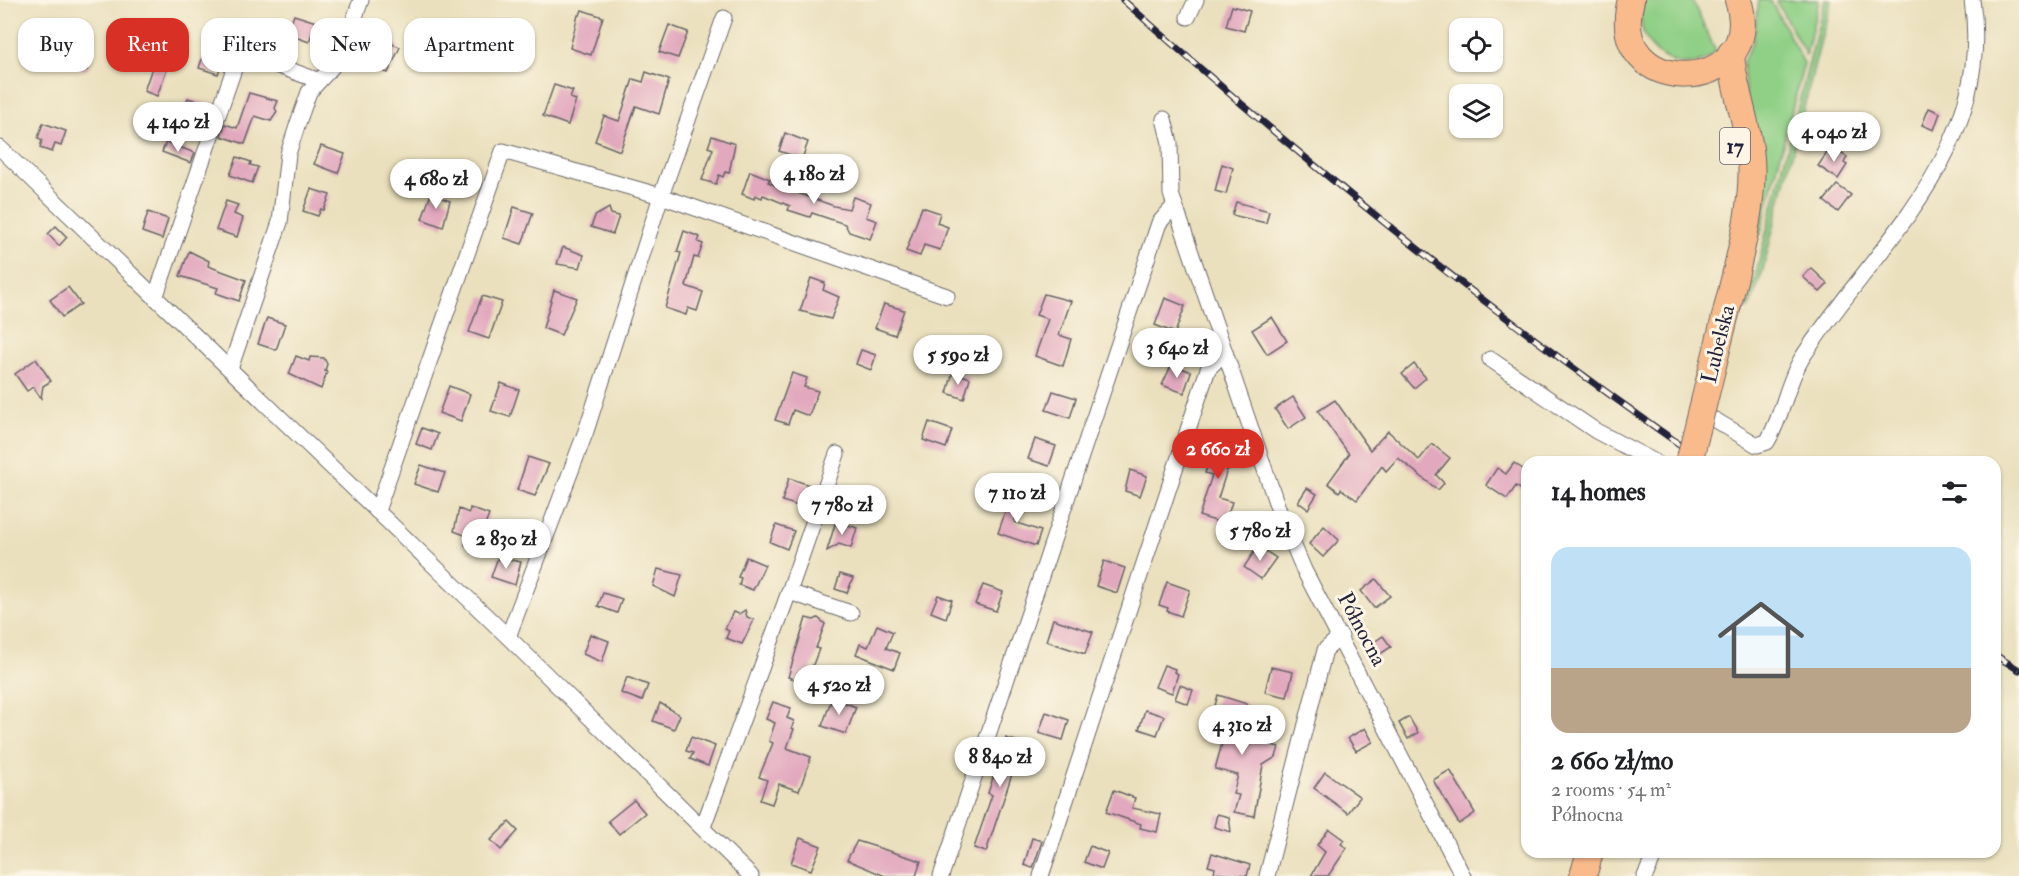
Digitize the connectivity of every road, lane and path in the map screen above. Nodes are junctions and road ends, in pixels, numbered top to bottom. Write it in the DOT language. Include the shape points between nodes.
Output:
graph roads {
  1 [pos="360,0"];
  2 [pos="1196,0"];
  3 [pos="1631,0"];
  4 [pos="1738,0"];
  5 [pos="1972,0"];
  6 [pos="1188,17"];
  7 [pos="724,18"];
  8 [pos="1731,53"];
  9 [pos="1705,73"];
  10 [pos="317,80"];
  11 [pos="1164,119"];
  12 [pos="0,148"];
  13 [pos="661,196"];
  14 [pos="1175,205"];
  15 [pos="1744,226"];
  16 [pos="947,296"];
  17 [pos="155,298"];
  18 [pos="1225,352"];
  19 [pos="1490,359"];
  20 [pos="230,369"];
  21 [pos="1715,420"];
  22 [pos="837,454"];
  23 [pos="1644,456"];
  24 [pos="1690,456"];
  25 [pos="377,511"];
  26 [pos="789,592"];
  27 [pos="851,613"];
  28 [pos="1341,636"];
  29 [pos="508,638"];
  30 [pos="703,827"];
  31 [pos="1588,858"];
  32 [pos="1653,858"];
  33 [pos="751,876"];
  34 [pos="941,876"];
  35 [pos="1041,876"];
  36 [pos="1268,876"];
  37 [pos="1463,876"];
  38 [pos="1583,876"];
  39 [pos="1645,876"];
  1 -- 10 [label="street" via="344,48 332,67"];
  2 -- 6 [label="street"];
  3 -- 9 [label="highway" via="1628,27 1644,60 1659,71 1677,76"];
  4 -- 8 [label="highway" via="1742,24"];
  5 -- 21 [label="street" via="1975,47 1968,102 1932,180 1801,360 1767,442 1757,445"];
  7 -- 13 [label="street"];
  8 -- 9 [label="highway"];
  8 -- 15 [label="highway, Lubelska / 17" via="1750,158 1752,187"];
  9 -- 15 [label="highway, Lubelska / 17" via="1721,90 1729,114"];
  10 -- 17 [label="street" via="248,55 235,66"];
  10 -- 20 [label="street" via="309,92 288,154 280,222"];
  11 -- 14 [label="street, Północna" via="1169,132 1170,182"];
  12 -- 17 [label="street"];
  13 -- 16 [label="street"];
  13 -- 25 [label="street" via="503,151"];
  13 -- 29 [label="street" via="586,431"];
  14 -- 18 [label="street, Północna"];
  14 -- 34 [label="street" via="1160,223"];
  15 -- 24 [label="highway, Lubelska / 17, bridge"];
  17 -- 20 [label="street"];
  18 -- 28 [label="street, Północna" via="1279,511 1304,570"];
  18 -- 35 [label="street" via="1208,369"];
  19 -- 23 [label="street" via="1596,431"];
  20 -- 25 [label="street"];
  22 -- 26 [label="street"];
  25 -- 29 [label="street"];
  26 -- 27 [label="street"];
  26 -- 30 [label="street"];
  28 -- 36 [label="street" via="1325,650"];
  28 -- 37 [label="street, Północna"];
  29 -- 30 [label="street"];
  30 -- 33 [label="street"];
  31 -- 38 [label="highway"];
  32 -- 39 [label="street"];
}
